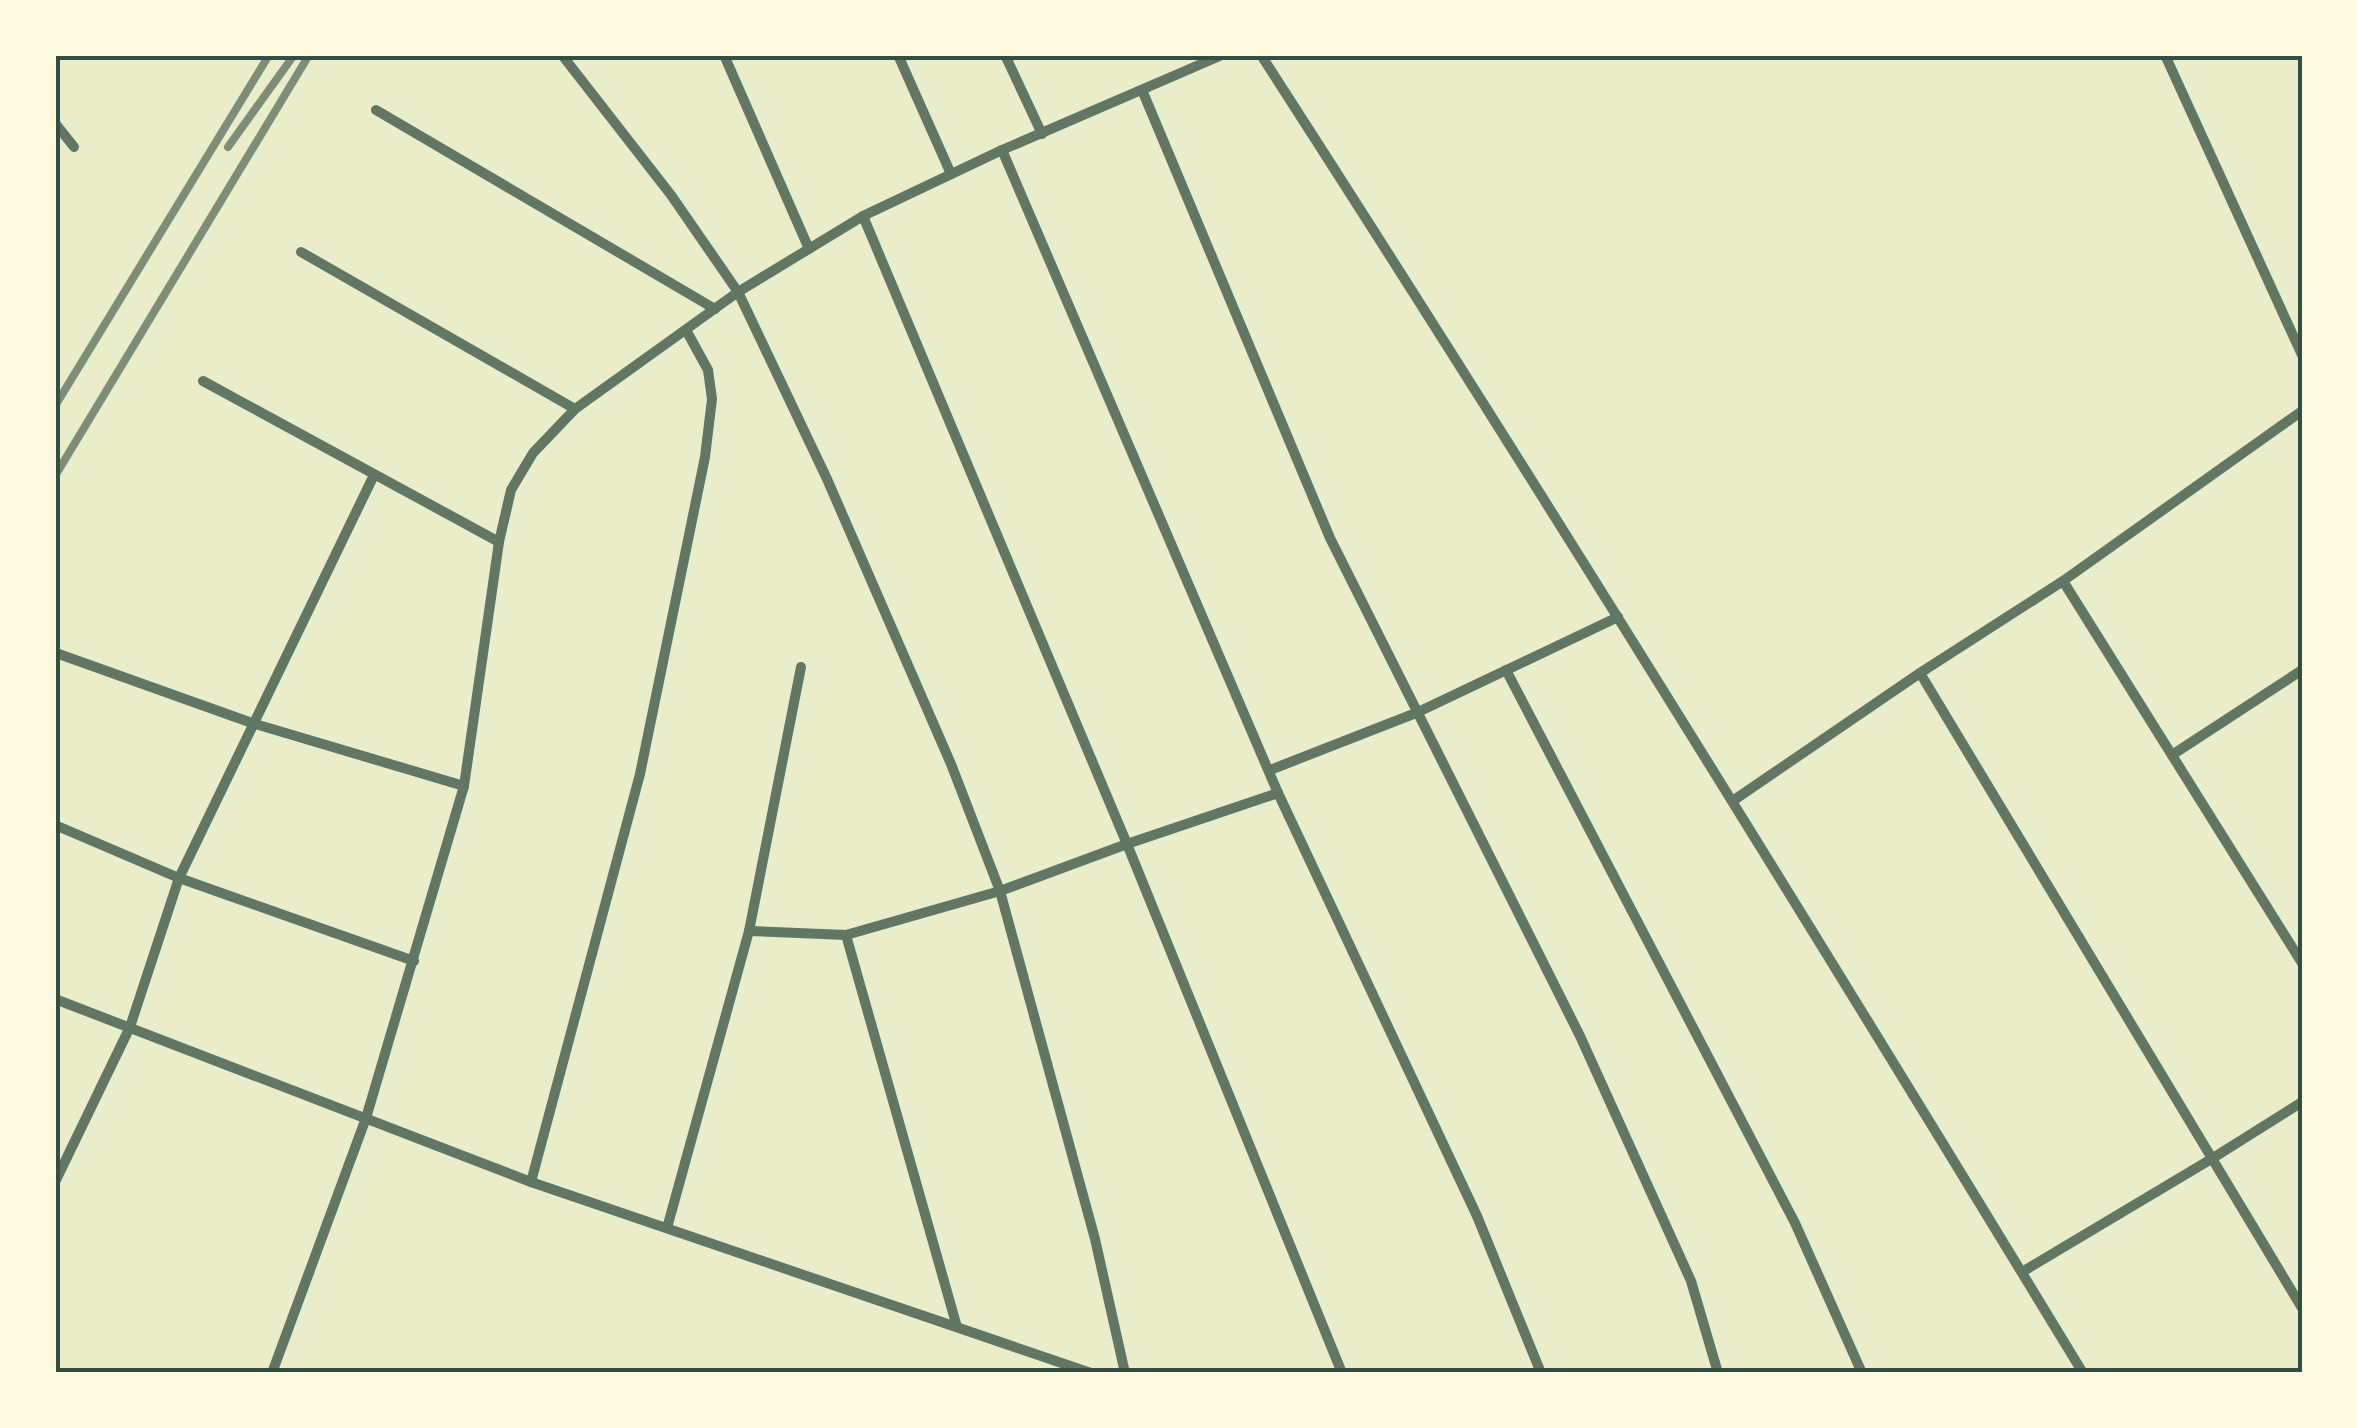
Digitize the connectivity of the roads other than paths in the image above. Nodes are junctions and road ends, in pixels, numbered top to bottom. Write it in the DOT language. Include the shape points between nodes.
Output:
graph roads {
  1 [pos="562,55"];
  2 [pos="724,55"];
  3 [pos="898,55"];
  4 [pos="1004,55"];
  5 [pos="1222,55"];
  6 [pos="1261,55"];
  7 [pos="2165,55"];
  8 [pos="1142,90"];
  9 [pos="376,110"];
  10 [pos="55,123"];
  11 [pos="1042,134"];
  12 [pos="74,147"];
  13 [pos="1002,150"];
  14 [pos="951,174"];
  15 [pos="863,216"];
  16 [pos="809,249"];
  17 [pos="301,252"];
  18 [pos="738,292"];
  19 [pos="714,309"];
  20 [pos="686,330"];
  21 [pos="2302,356"];
  22 [pos="203,382"];
  23 [pos="575,409"];
  24 [pos="2298,414"];
  25 [pos="2302,427"];
  26 [pos="374,474"];
  27 [pos="500,542"];
  28 [pos="2063,581"];
  29 [pos="1618,616"];
  30 [pos="56,653"];
  31 [pos="800,666"];
  32 [pos="1506,670"];
  33 [pos="2302,670"];
  34 [pos="1920,673"];
  35 [pos="1416,713"];
  36 [pos="252,724"];
  37 [pos="2172,755"];
  38 [pos="1270,770"];
  39 [pos="464,786"];
  40 [pos="1278,792"];
  41 [pos="1734,800"];
  42 [pos="55,825"];
  43 [pos="1127,844"];
  44 [pos="178,878"];
  45 [pos="1000,891"];
  46 [pos="749,931"];
  47 [pos="846,935"];
  48 [pos="414,960"];
  49 [pos="2302,963"];
  50 [pos="55,999"];
  51 [pos="130,1028"];
  52 [pos="2302,1102"];
  53 [pos="366,1118"];
  54 [pos="2213,1158"];
  55 [pos="55,1182"];
  56 [pos="531,1182"];
  57 [pos="667,1228"];
  58 [pos="2022,1272"];
  59 [pos="2302,1308"];
  60 [pos="957,1327"];
  61 [pos="272,1373"];
  62 [pos="1091,1373"];
  63 [pos="1125,1373"];
  64 [pos="1342,1373"];
  65 [pos="1541,1373"];
  66 [pos="1718,1373"];
  67 [pos="1862,1373"];
  68 [pos="2084,1373"];
  1 -- 18 [label="street"];
  2 -- 16 [label="street"];
  3 -- 14 [label="street"];
  4 -- 11 [label="street"];
  5 -- 8 [label="street"];
  6 -- 29 [label="street"];
  7 -- 21 [label="street"];
  8 -- 11 [label="street"];
  8 -- 35 [label="street" via="1330,538"];
  9 -- 19 [label="street"];
  10 -- 12 [label="street"];
  11 -- 13 [label="street"];
  13 -- 14 [label="street"];
  13 -- 38 [label="street"];
  14 -- 15 [label="street"];
  15 -- 16 [label="street"];
  15 -- 43 [label="street"];
  16 -- 18 [label="street"];
  17 -- 23 [label="street"];
  18 -- 19 [label="street"];
  18 -- 45 [label="street" via="944,746"];
  19 -- 20 [label="street"];
  20 -- 23 [label="street"];
  20 -- 56 [label="street" via="708,370 712,399 704,458 640,774"];
  22 -- 26 [label="street"];
  23 -- 27 [label="street" via="533,453 511,490"];
  24 -- 25 [label="street"];
  24 -- 28 [label="street"];
  26 -- 27 [label="street"];
  26 -- 36 [label="street"];
  27 -- 39 [label="street"];
  28 -- 34 [label="street"];
  28 -- 37 [label="street"];
  29 -- 32 [label="street"];
  29 -- 41 [label="street"];
  30 -- 36 [label="street"];
  31 -- 46 [label="street"];
  32 -- 35 [label="street"];
  32 -- 67 [label="street" via="1795,1224"];
  33 -- 37 [label="street"];
  34 -- 41 [label="street"];
  34 -- 54 [label="street"];
  35 -- 38 [label="street"];
  35 -- 66 [label="street" via="1580,1036 1691,1281"];
  36 -- 39 [label="street"];
  36 -- 44 [label="street"];
  37 -- 49 [label="street"];
  38 -- 40 [label="street"];
  39 -- 48 [label="street"];
  40 -- 43 [label="street"];
  40 -- 65 [label="street" via="1478,1216"];
  41 -- 58 [label="street"];
  42 -- 44 [label="street"];
  43 -- 45 [label="street"];
  43 -- 64 [label="street"];
  44 -- 48 [label="street"];
  44 -- 51 [label="street"];
  45 -- 47 [label="street"];
  45 -- 63 [label="street"];
  46 -- 47 [label="street"];
  46 -- 57 [label="street"];
  47 -- 60 [label="street"];
  48 -- 53 [label="street"];
  50 -- 51 [label="street"];
  51 -- 53 [label="street"];
  51 -- 55 [label="street"];
  52 -- 54 [label="street"];
  53 -- 56 [label="street"];
  53 -- 61 [label="street"];
  54 -- 58 [label="street"];
  54 -- 59 [label="street"];
  56 -- 57 [label="street"];
  57 -- 60 [label="street"];
  58 -- 68 [label="street"];
  60 -- 62 [label="street"];
}
